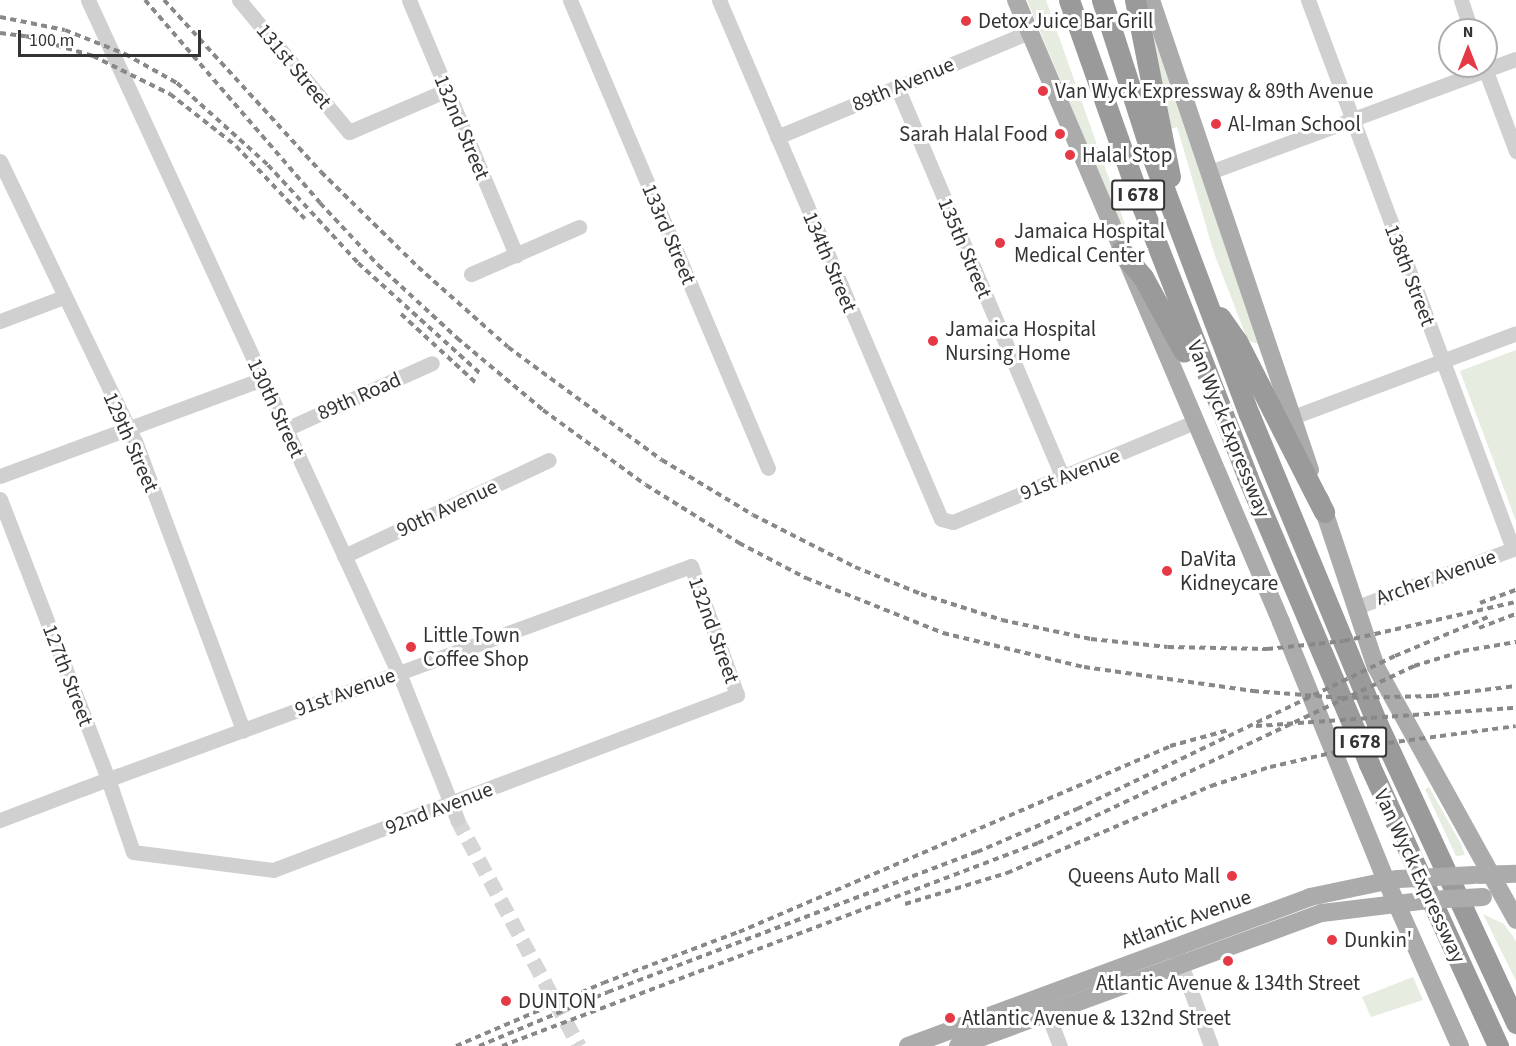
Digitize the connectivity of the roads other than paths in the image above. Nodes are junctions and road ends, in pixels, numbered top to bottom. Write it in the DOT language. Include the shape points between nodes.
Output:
graph roads {
  1 [pos="88,0"];
  2 [pos="239,0"];
  3 [pos="409,0"];
  4 [pos="570,0"];
  5 [pos="719,0"];
  6 [pos="1016,0"];
  7 [pos="1069,0"];
  8 [pos="1102,0"];
  9 [pos="1135,0"];
  10 [pos="1151,0"];
  11 [pos="1308,0"];
  12 [pos="1461,0"];
  13 [pos="1467,18"];
  14 [pos="1029,32"];
  15 [pos="1516,59"];
  16 [pos="1498,64"];
  17 [pos="1459,78"];
  18 [pos="1489,78"];
  19 [pos="897,87"];
  20 [pos="447,90"];
  21 [pos="1352,120"];
  22 [pos="777,137"];
  23 [pos="1516,151"];
  24 [pos="0,161"];
  25 [pos="1210,172"];
  26 [pos="579,227"];
  27 [pos="1184,245"];
  28 [pos="1121,251"];
  29 [pos="516,255"];
  30 [pos="471,274"];
  31 [pos="1200,287"];
  32 [pos="64,297"];
  33 [pos="0,321"];
  34 [pos="1516,333"];
  35 [pos="1442,361"];
  36 [pos="432,363"];
  37 [pos="262,379"];
  38 [pos="1222,414"];
  39 [pos="1293,417"];
  40 [pos="1194,422"];
  41 [pos="128,427"];
  42 [pos="286,429"];
  43 [pos="549,460"];
  44 [pos="768,468"];
  45 [pos="0,476"];
  46 [pos="1062,476"];
  47 [pos="0,500"];
  48 [pos="1324,512"];
  49 [pos="945,522"];
  50 [pos="1514,548"];
  51 [pos="344,556"];
  52 [pos="691,566"];
  53 [pos="1357,607"];
  54 [pos="398,673"];
  55 [pos="737,694"];
  56 [pos="243,730"];
  57 [pos="108,779"];
  58 [pos="450,805"];
  59 [pos="457,819"];
  60 [pos="0,820"];
  61 [pos="133,852"];
  62 [pos="1481,874"];
  63 [pos="1516,874"];
  64 [pos="1392,879"];
  65 [pos="1509,896"];
  66 [pos="1404,902"];
  67 [pos="1516,920"];
  68 [pos="1178,956"];
  69 [pos="1044,1005"];
  70 [pos="1516,1023"];
  71 [pos="910,1046"];
  72 [pos="958,1046"];
  73 [pos="1060,1046"];
  74 [pos="1211,1046"];
  75 [pos="1460,1046"];
  76 [pos="1498,1046"];
  1 -- 37 [label="street, 130th Street"];
  2 -- 20 [label="street, 131st Street" via="349,132"];
  3 -- 20 [label="street, 132nd Street"];
  4 -- 44 [label="street, 133rd Street"];
  5 -- 22 [label="street, 134th Street"];
  6 -- 14 [label="main road, Van Wyck Expressway"];
  7 -- 38 [label="highway, Van Wyck Expressway / I 678"];
  8 -- 27 [label="highway, Van Wyck Expressway / I 678"];
  9 -- 27 [label="highway"];
  10 -- 25 [label="main road"];
  11 -- 21 [label="street, 138th Street"];
  12 -- 13 [label="street"];
  14 -- 19 [label="street, 89th Avenue"];
  14 -- 28 [label="main road, Van Wyck Expressway"];
  15 -- 16 [label="street"];
  17 -- 21 [label="street"];
  18 -- 23 [label="street"];
  19 -- 22 [label="street, 89th Avenue"];
  19 -- 46 [label="street, 135th Street"];
  20 -- 29 [label="street, 132nd Street"];
  21 -- 25 [label="street"];
  21 -- 35 [label="street, 138th Street"];
  22 -- 49 [label="street, 134th Street" via="938,516"];
  24 -- 32 [label="street, 129th Street"];
  25 -- 39 [label="main road"];
  26 -- 29 [label="street"];
  27 -- 31 [label="highway, Van Wyck Expressway / I 678"];
  28 -- 38 [label="highway" via="1157,300 1198,383"];
  28 -- 40 [label="main road, Van Wyck Expressway"];
  29 -- 30 [label="street"];
  31 -- 48 [label="highway" via="1237,341"];
  31 -- 70 [label="highway, Van Wyck Expressway / I 678" via="1377,723"];
  32 -- 33 [label="street"];
  32 -- 41 [label="street, 129th Street"];
  34 -- 35 [label="street"];
  35 -- 39 [label="street"];
  35 -- 50 [label="street, 138th Street"];
  36 -- 42 [label="street, 89th Road"];
  37 -- 41 [label="street"];
  37 -- 42 [label="street, 130th Street"];
  38 -- 76 [label="highway, Van Wyck Expressway / I 678" via="1369,764"];
  39 -- 48 [label="main road"];
  40 -- 46 [label="street, 91st Avenue"];
  40 -- 64 [label="main road, Van Wyck Expressway"];
  41 -- 45 [label="street"];
  41 -- 56 [label="street, 129th Street"];
  42 -- 51 [label="street, 130th Street"];
  43 -- 51 [label="street, 90th Avenue"];
  46 -- 49 [label="street, 91st Avenue"];
  47 -- 57 [label="street, 127th Street"];
  48 -- 53 [label="main road"];
  50 -- 53 [label="street, Archer Avenue"];
  51 -- 54 [label="street, 130th Street"];
  52 -- 54 [label="street, 91st Avenue"];
  52 -- 55 [label="street, 132nd Street"];
  53 -- 62 [label="main road" via="1376,667"];
  54 -- 56 [label="street, 91st Avenue"];
  54 -- 58 [label="street, 130th Street"];
  55 -- 58 [label="street, 92nd Avenue"];
  56 -- 57 [label="street, 91st Avenue"];
  57 -- 60 [label="street, 91st Avenue"];
  57 -- 61 [label="street, 127th Street"];
  58 -- 59 [label="street, 130th Street"];
  58 -- 61 [label="street, 92nd Avenue" via="273,870"];
  62 -- 63 [label="main road, Atlantic Avenue"];
  62 -- 64 [label="main road, Atlantic Avenue, bridge"];
  62 -- 65 [label="main road"];
  64 -- 66 [label="main road, Van Wyck Expressway"];
  64 -- 68 [label="main road, Atlantic Avenue" via="1325,892"];
  65 -- 66 [label="main road, Atlantic Avenue, bridge"];
  65 -- 67 [label="main road"];
  66 -- 68 [label="main road, Atlantic Avenue" via="1334,909"];
  66 -- 75 [label="main road, Van Wyck Expressway"];
  68 -- 69 [label="main road, Atlantic Avenue"];
  68 -- 74 [label="street"];
  69 -- 71 [label="main road, Atlantic Avenue"];
  69 -- 72 [label="main road, Atlantic Avenue"];
  69 -- 73 [label="street"];
}
